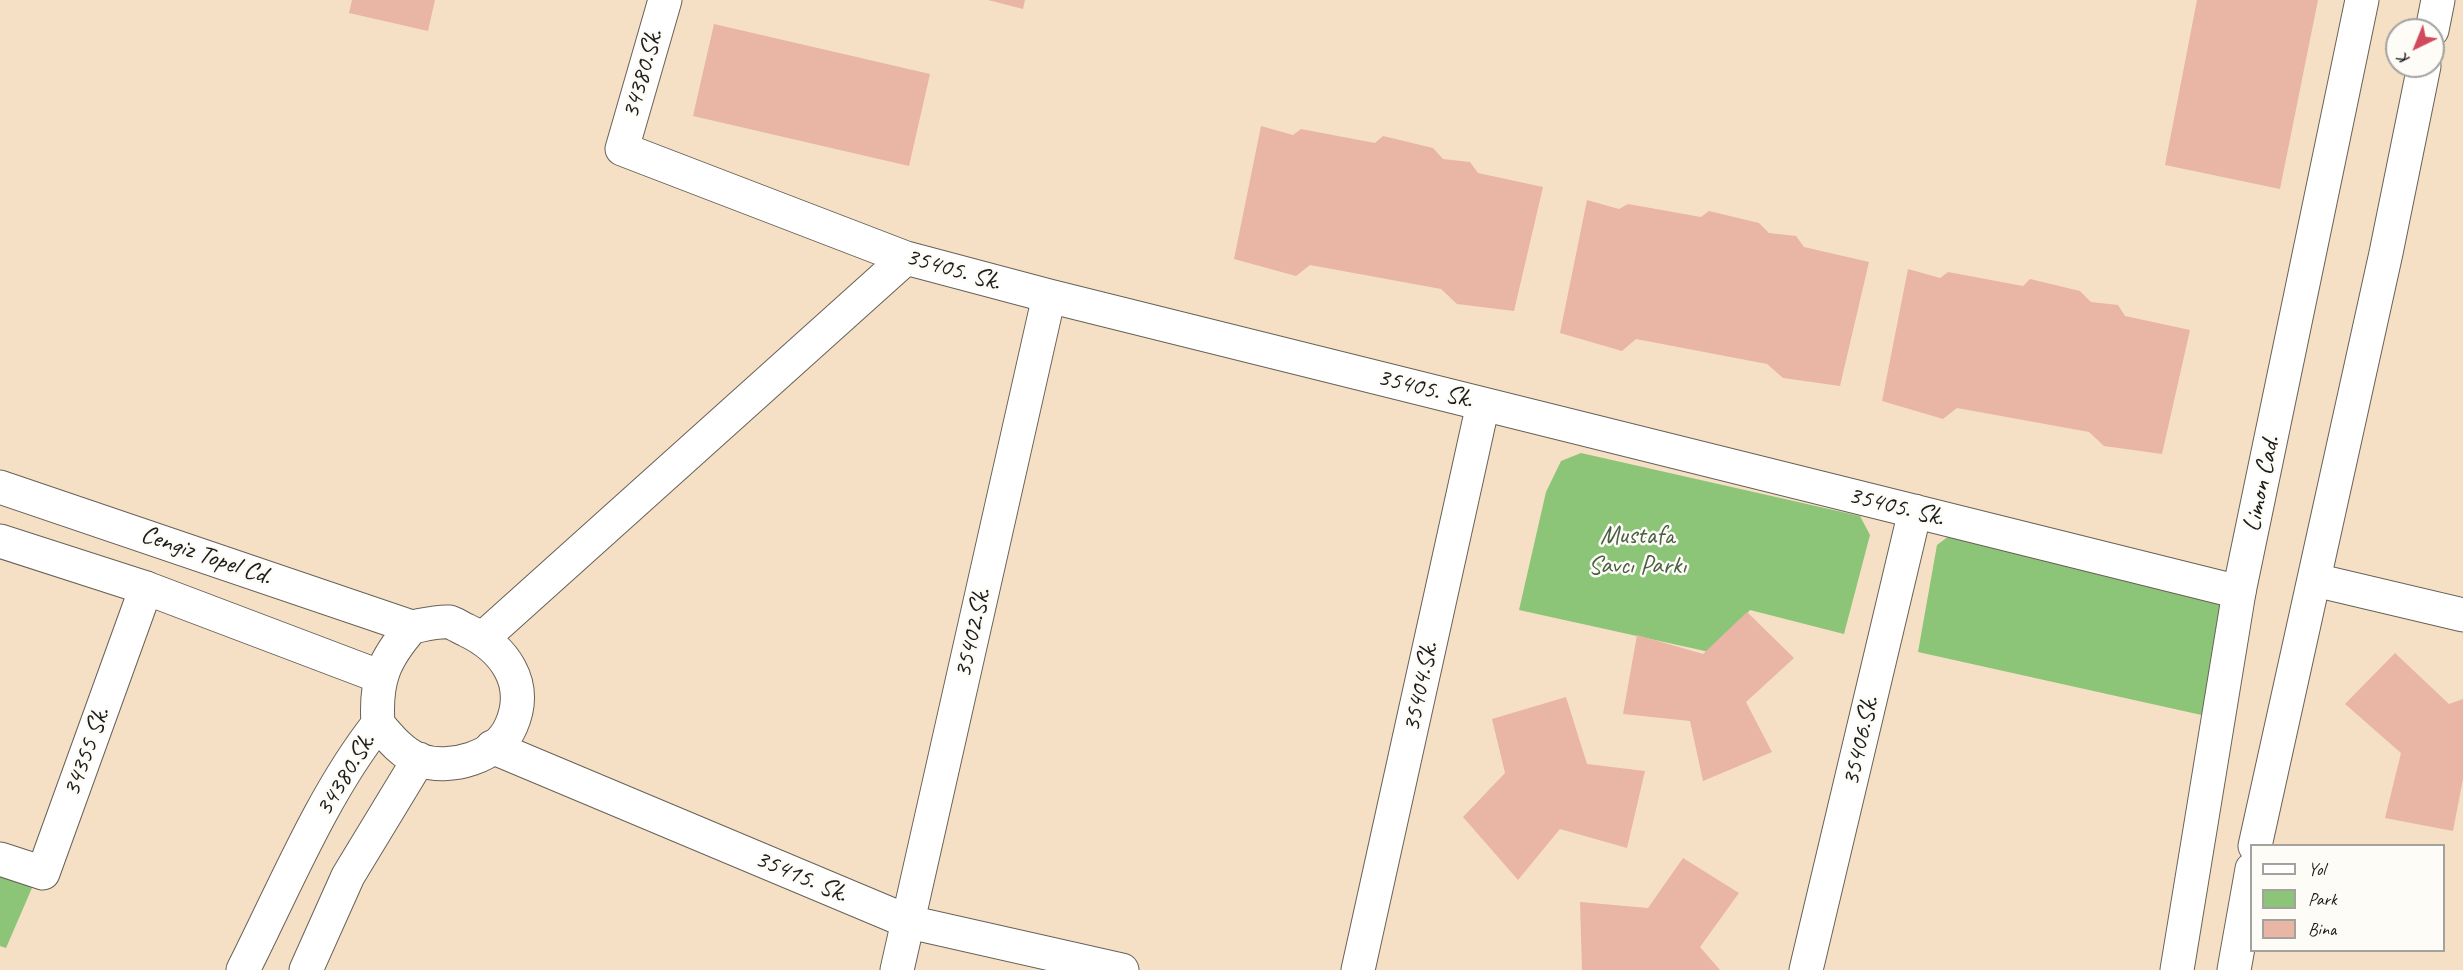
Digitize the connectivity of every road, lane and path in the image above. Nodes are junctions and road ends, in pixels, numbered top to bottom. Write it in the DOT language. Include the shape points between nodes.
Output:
graph roads {
  1 [pos="665,0"];
  2 [pos="2362,0"];
  3 [pos="2438,0"];
  4 [pos="2434,18"];
  5 [pos="2421,78"];
  6 [pos="622,149"];
  7 [pos="906,258"];
  8 [pos="1049,296"];
  9 [pos="1483,404"];
  10 [pos="0,487"];
  11 [pos="1915,511"];
  12 [pos="0,541"];
  13 [pos="2315,580"];
  14 [pos="146,588"];
  15 [pos="2239,592"];
  16 [pos="2463,615"];
  17 [pos="412,627"];
  18 [pos="483,638"];
  19 [pos="381,677"];
  20 [pos="378,724"];
  21 [pos="492,747"];
  22 [pos="419,759"];
  23 [pos="2256,844"];
  24 [pos="0,859"];
  25 [pos="2250,880"];
  26 [pos="909,922"];
  27 [pos="243,970"];
  28 [pos="306,970"];
  29 [pos="897,970"];
  30 [pos="1122,970"];
  31 [pos="1358,970"];
  32 [pos="1806,970"];
  33 [pos="2177,970"];
  34 [pos="2234,970"];
  1 -- 6 [label="street, 34380.Sk."];
  2 -- 15 [label="street, Limon Cad."];
  3 -- 4 [label="street"];
  5 -- 13 [label="street"];
  6 -- 7 [label="street, 35405. Sk."];
  7 -- 8 [label="street, 35405. Sk."];
  7 -- 18 [label="street"];
  8 -- 9 [label="street, 35405. Sk."];
  8 -- 26 [label="street, 35402.Sk."];
  9 -- 11 [label="street, 35405. Sk."];
  9 -- 31 [label="street, 35404.Sk."];
  10 -- 17 [label="street, Cengiz Topel Cd."];
  11 -- 15 [label="street, 35405. Sk."];
  11 -- 32 [label="street, 35406.Sk."];
  12 -- 14 [label="street, Cengiz Topel Cd."];
  13 -- 16 [label="street"];
  13 -- 23 [label="street"];
  14 -- 19 [label="street, Cengiz Topel Cd."];
  14 -- 24 [label="street, 34355 Sk." via="43,873"];
  15 -- 33 [label="street, Limon Cad."];
  17 -- 18 [label="street" via="449,622"];
  17 -- 19 [label="street, 34380.Sk." via="391,652"];
  18 -- 21 [label="street" via="501,653 514,676 517,702 511,728"];
  19 -- 20 [label="street, 34380.Sk." via="376,699"];
  20 -- 22 [label="street" via="395,744"];
  20 -- 27 [label="street, 34380.Sk." via="361,745 315,827"];
  21 -- 22 [label="street" via="470,761 444,764"];
  21 -- 26 [label="street, 35415. Sk."];
  22 -- 28 [label="street" via="348,876"];
  25 -- 34 [label="street"];
  26 -- 29 [label="street, 35402.Sk."];
  26 -- 30 [label="street, 35415. Sk."];
}
